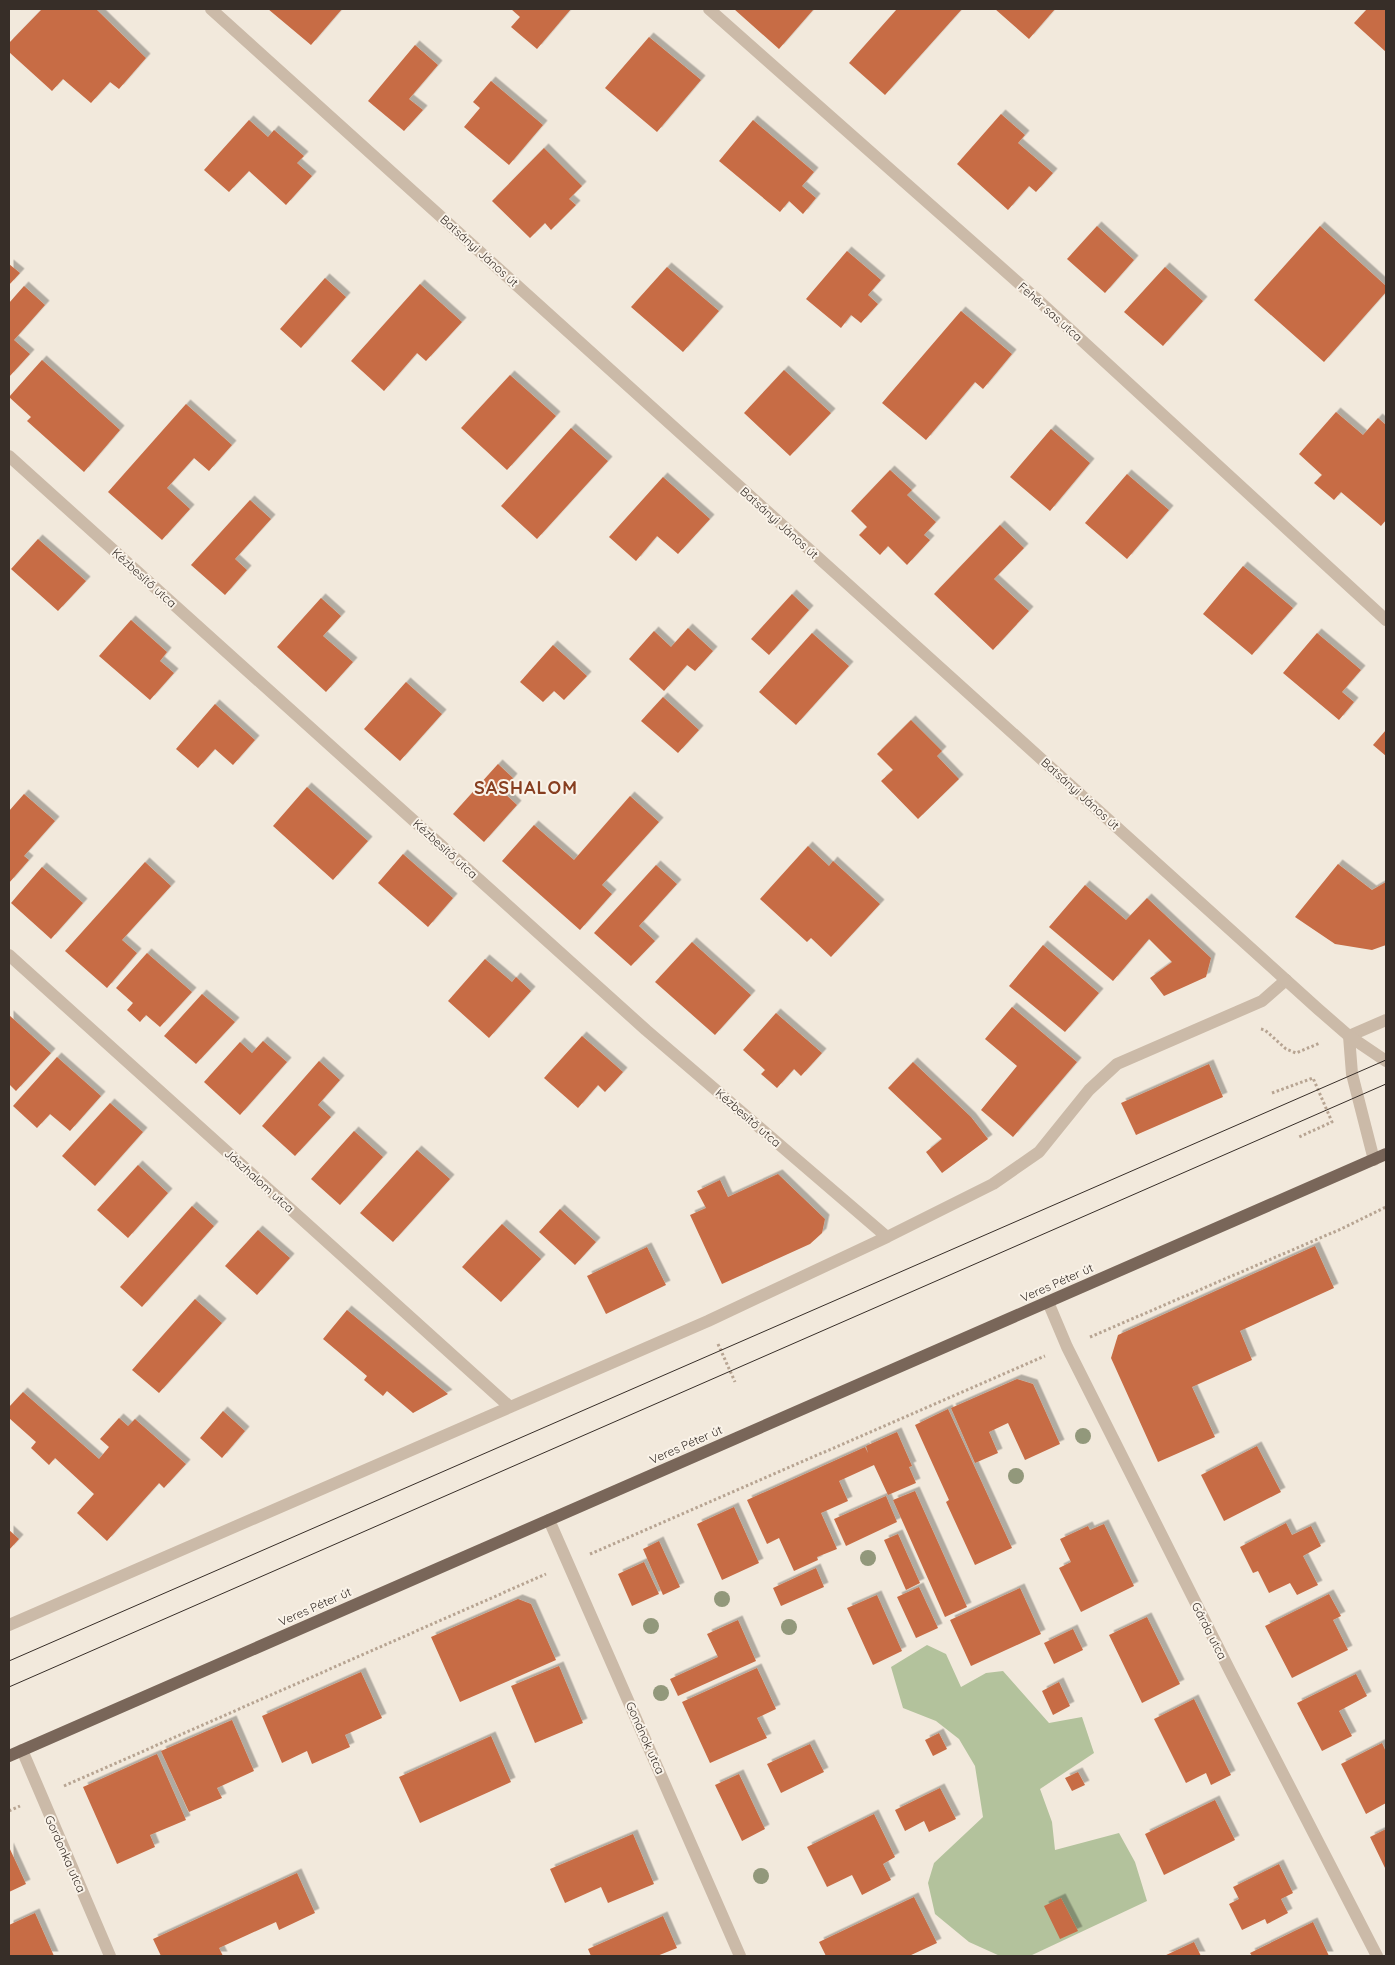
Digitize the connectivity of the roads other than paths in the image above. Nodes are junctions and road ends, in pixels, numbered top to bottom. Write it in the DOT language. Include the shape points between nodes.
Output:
graph roads {
  1 [pos="210,9"];
  2 [pos="709,9"];
  3 [pos="9,456"];
  4 [pos="1386,620"];
  5 [pos="9,955"];
  6 [pos="1286,980"];
  7 [pos="1386,1020"];
  8 [pos="1349,1036"];
  9 [pos="1386,1061"];
  10 [pos="1380,1157"];
  11 [pos="887,1237"];
  12 [pos="1048,1302"];
  13 [pos="510,1408"];
  14 [pos="549,1520"];
  15 [pos="9,1625"];
  16 [pos="22,1750"];
  17 [pos="9,1756"];
  18 [pos="110,1956"];
  19 [pos="740,1956"];
  20 [pos="1377,1956"];
  1 -- 6 [label="street, Batsányi János út"];
  2 -- 4 [label="street, Fehér sas utca" via="1039,301"];
  3 -- 11 [label="street, Kézbesítő utca" via="646,1030"];
  5 -- 13 [label="street, Jászhalom utca"];
  6 -- 8 [label="street, Batsányi János út"];
  6 -- 11 [label="street" via="1262,1001 1117,1064 1089,1090 1039,1152 994,1184"];
  7 -- 8 [label="street"];
  8 -- 9 [label="street, Batsányi János út"];
  8 -- 10 [label="street, Veres Péter út" via="1352,1074"];
  10 -- 12 [label="main road, Veres Péter út"];
  11 -- 13 [label="street" via="708,1321"];
  12 -- 14 [label="main road, Veres Péter út"];
  12 -- 20 [label="street, Gárda utca" via="1067,1347"];
  13 -- 15 [label="street"];
  14 -- 16 [label="main road, Veres Péter út"];
  14 -- 19 [label="street, Gondnok utca"];
  16 -- 17 [label="main road, Veres Péter út"];
  16 -- 18 [label="street, Gordonka utca"];
}
